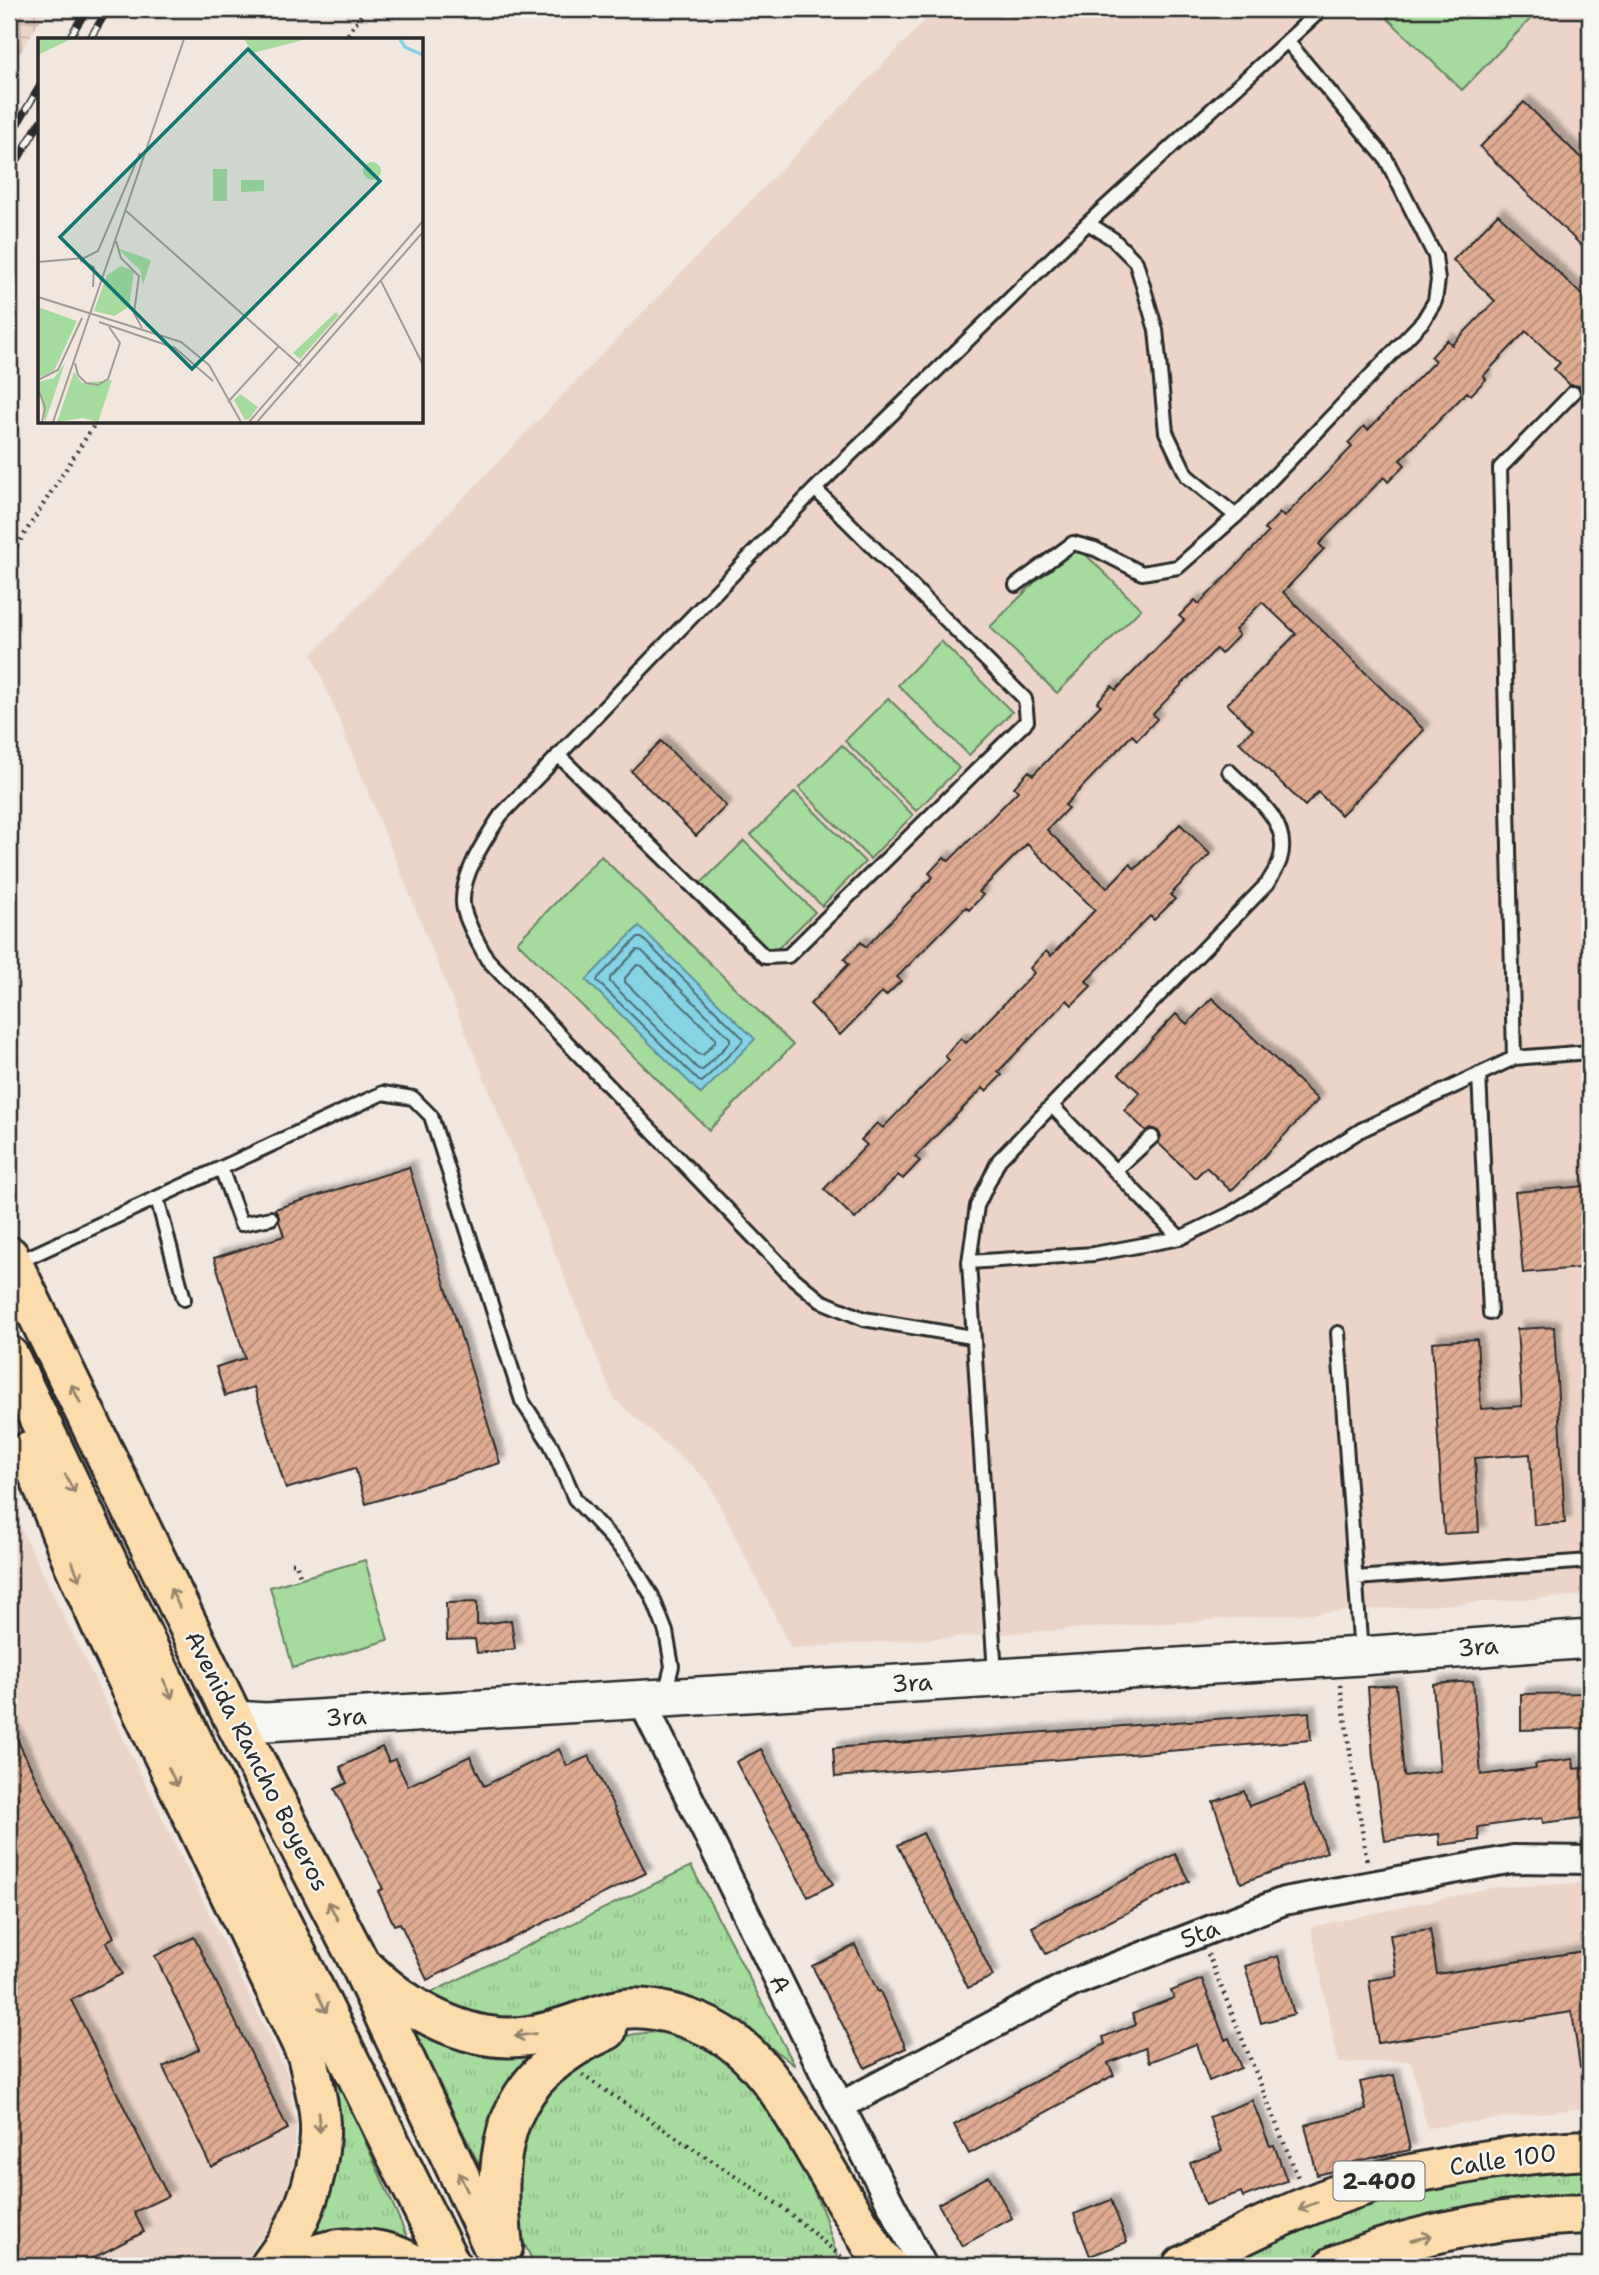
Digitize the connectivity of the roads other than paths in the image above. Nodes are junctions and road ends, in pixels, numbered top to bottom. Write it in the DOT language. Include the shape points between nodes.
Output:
graph roads {
  1 [pos="1322,9"];
  2 [pos="1288,42"];
  3 [pos="1088,223"];
  4 [pos="1573,393"];
  5 [pos="815,489"];
  6 [pos="1236,516"];
  7 [pos="1016,584"];
  8 [pos="558,755"];
  9 [pos="1229,771"];
  10 [pos="1590,1052"];
  11 [pos="1514,1058"];
  12 [pos="1479,1074"];
  13 [pos="1052,1106"];
  14 [pos="1152,1137"];
  15 [pos="221,1168"];
  16 [pos="1115,1171"];
  17 [pos="157,1198"];
  18 [pos="271,1218"];
  19 [pos="1180,1238"];
  20 [pos="11,1260"];
  21 [pos="969,1262"];
  22 [pos="184,1299"];
  23 [pos="1490,1313"];
  24 [pos="1338,1333"];
  25 [pos="972,1337"];
  26 [pos="9,1356"];
  27 [pos="9,1393"];
  28 [pos="1590,1561"];
  29 [pos="1356,1578"];
  30 [pos="1590,1639"];
  31 [pos="1348,1656"];
  32 [pos="996,1678"];
  33 [pos="653,1698"];
  34 [pos="234,1720"];
  35 [pos="1590,1860"];
  36 [pos="359,1962"];
  37 [pos="686,2019"];
  38 [pos="840,2106"];
  39 [pos="1590,2150"];
  40 [pos="837,2189"];
  41 [pos="1590,2214"];
  42 [pos="270,2266"];
  43 [pos="293,2266"];
  44 [pos="417,2266"];
  45 [pos="451,2266"];
  46 [pos="504,2266"];
  47 [pos="863,2266"];
  48 [pos="888,2266"];
  49 [pos="923,2266"];
  50 [pos="1184,2266"];
  51 [pos="1334,2266"];
  1 -- 2 [label="lane"];
  2 -- 3 [label="lane"];
  2 -- 6 [label="lane" via="1386,159 1436,256 1438,280 1435,301 1423,321"];
  3 -- 5 [label="lane"];
  3 -- 6 [label="lane" via="1136,262 1156,330 1166,432 1187,476"];
  4 -- 11 [label="lane" via="1500,468"];
  5 -- 8 [label="lane"];
  5 -- 8 [label="lane" via="1025,699 1027,721 788,956 765,957"];
  6 -- 7 [label="lane" via="1178,567 1142,573 1073,543"];
  8 -- 25 [label="lane" via="501,816 480,847 467,881 463,907 487,960 790,1276 821,1301 864,1319"];
  9 -- 13 [label="lane" via="1273,816 1282,836 1280,860 1266,884"];
  10 -- 11 [label="lane"];
  11 -- 12 [label="lane"];
  12 -- 19 [label="lane" via="1361,1130 1230,1214"];
  12 -- 23 [label="lane"];
  13 -- 16 [label="lane"];
  13 -- 21 [label="lane" via="999,1160 977,1206"];
  14 -- 16 [label="lane"];
  15 -- 17 [label="lane"];
  15 -- 18 [label="lane" via="241,1224"];
  15 -- 33 [label="lane" via="383,1093 413,1098 431,1116 522,1401 551,1445 575,1499 627,1555 652,1596 666,1632 672,1666"];
  16 -- 19 [label="lane"];
  17 -- 20 [label="lane"];
  17 -- 22 [label="lane"];
  19 -- 21 [label="lane" via="1094,1254"];
  34 -- 20 [label="highway, Avenida Rancho Boyeros, one-way"];
  21 -- 25 [label="lane"];
  24 -- 29 [label="lane"];
  25 -- 32 [label="lane"];
  26 -- 45 [label="highway, Avenida Rancho Boyeros, one-way"];
  27 -- 42 [label="highway, one-way" via="72,1562 307,2055 320,2134 317,2164 306,2204"];
  28 -- 29 [label="lane"];
  29 -- 31 [label="lane"];
  30 -- 31 [label="street, 3ra"];
  31 -- 32 [label="street, 3ra"];
  32 -- 33 [label="street, 3ra"];
  33 -- 34 [label="street, 3ra" via="266,1722"];
  33 -- 38 [label="street, A"];
  36 -- 34 [label="highway, Avenida Rancho Boyeros, one-way"];
  35 -- 38 [label="street, 5ta" via="1513,1859 1284,1901 1072,1983"];
  37 -- 36 [label="highway, one-way" via="659,2011 625,2009 527,2036 493,2036 452,2025 412,2006"];
  46 -- 36 [label="highway, Avenida Rancho Boyeros, one-way"];
  37 -- 40 [label="highway" via="736,2044 750,2057 781,2096"];
  37 -- 46 [label="highway" via="612,2028 556,2059 527,2087 508,2125 498,2188"];
  38 -- 49 [label="street, A"];
  39 -- 50 [label="highway, Calle 100 / 2-400, one-way" via="1471,2162 1371,2183 1271,2222"];
  40 -- 47 [label="highway"];
  40 -- 48 [label="highway"];
  51 -- 41 [label="highway, 2-400, one-way" via="1367,2252 1484,2223"];
  43 -- 44 [label="highway" via="348,2247 387,2253"];
}
